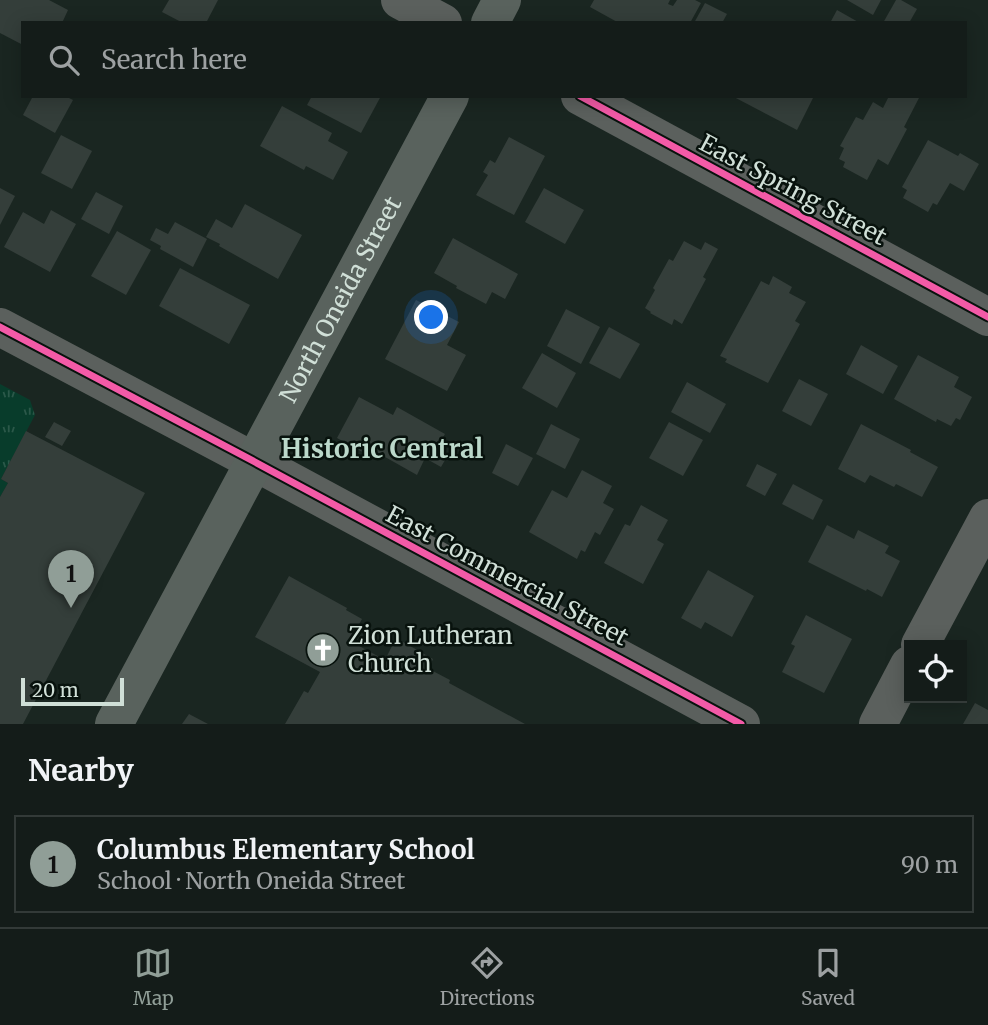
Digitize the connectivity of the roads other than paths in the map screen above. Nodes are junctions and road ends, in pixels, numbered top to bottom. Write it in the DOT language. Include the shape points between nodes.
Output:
graph roads {
  1 [pos="400,0"];
  2 [pos="502,0"];
  3 [pos="439,21"];
  4 [pos="491,21"];
  5 [pos="449,98"];
  6 [pos="584,98"];
  7 [pos="988,317"];
  8 [pos="0,327"];
  9 [pos="254,462"];
  10 [pos="988,518"];
  11 [pos="923,640"];
  12 [pos="904,675"];
  13 [pos="114,724"];
  14 [pos="741,724"];
  15 [pos="878,724"];
  1 -- 3 [label="street"];
  2 -- 4 [label="main road"];
  5 -- 9 [label="main road, North Oneida Street"];
  6 -- 7 [label="street, East Spring Street"];
  8 -- 9 [label="street, East Commercial Street"];
  9 -- 13 [label="main road, North Oneida Street"];
  9 -- 14 [label="street, East Commercial Street"];
  10 -- 11 [label="street"];
  12 -- 15 [label="street"];
}
